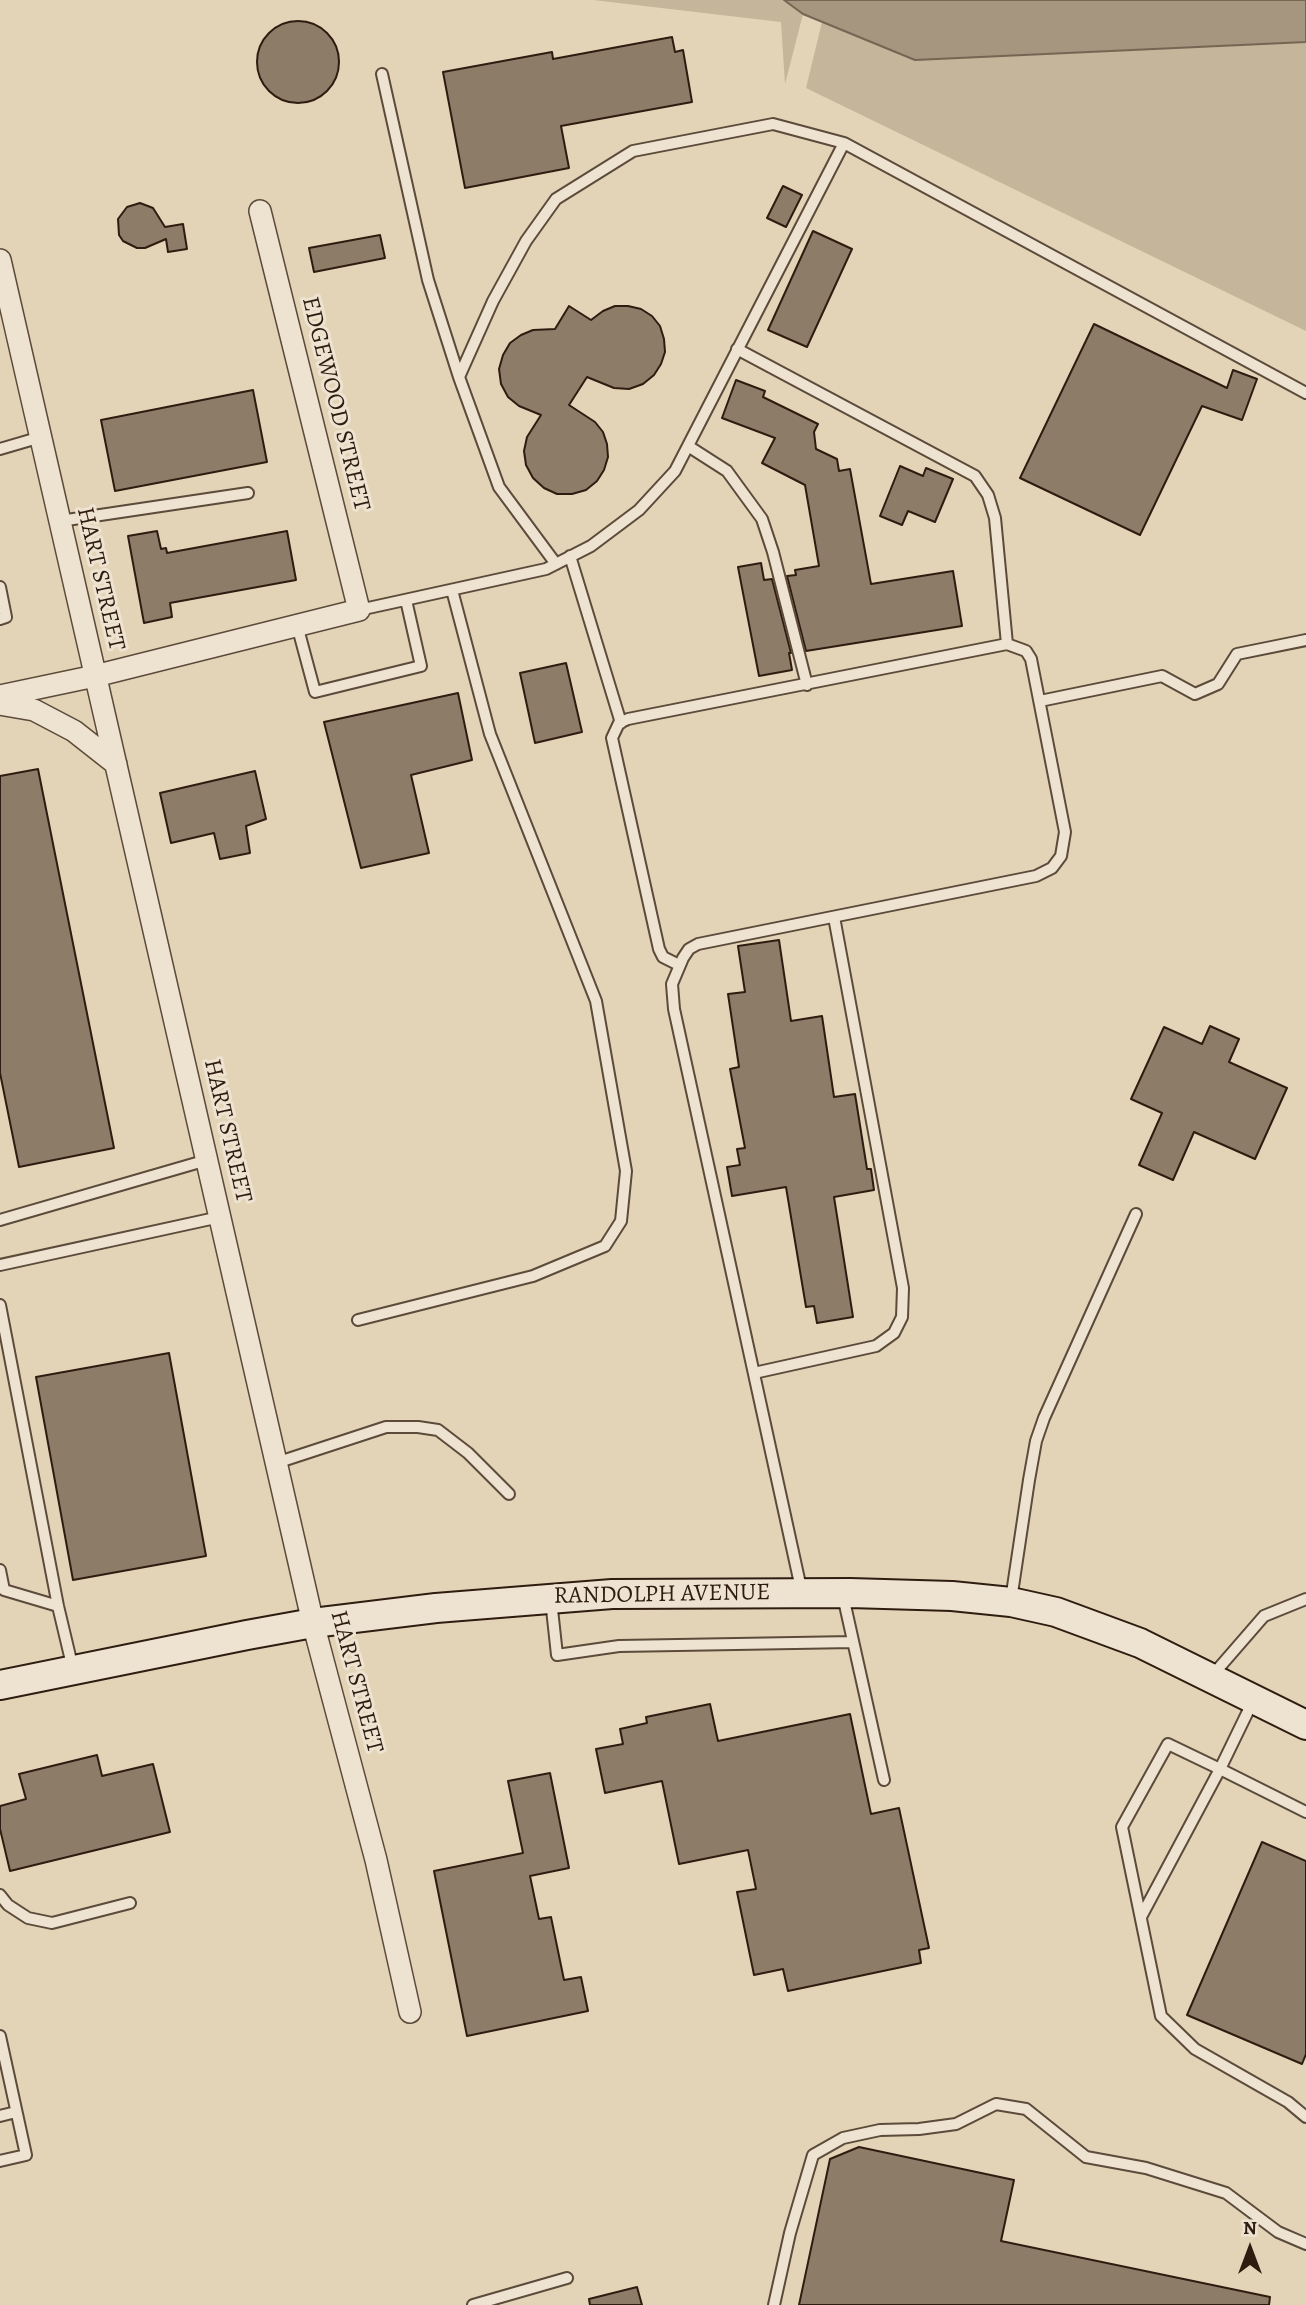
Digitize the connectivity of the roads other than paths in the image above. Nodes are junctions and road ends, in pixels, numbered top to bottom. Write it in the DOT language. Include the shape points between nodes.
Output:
graph roads {
  1 [pos="382,74"];
  2 [pos="844,143"];
  3 [pos="260,211"];
  4 [pos="0,260"];
  5 [pos="6,317"];
  6 [pos="737,349"];
  7 [pos="459,377"];
  8 [pos="1306,393"];
  9 [pos="41,437"];
  10 [pos="688,446"];
  11 [pos="0,449"];
  12 [pos="248,493"];
  13 [pos="60,521"];
  14 [pos="570,556"];
  15 [pos="556,564"];
  16 [pos="0,587"];
  17 [pos="452,590"];
  18 [pos="405,600"];
  19 [pos="359,610"];
  20 [pos="0,619"];
  21 [pos="298,625"];
  22 [pos="1306,640"];
  23 [pos="1007,644"];
  24 [pos="95,676"];
  25 [pos="807,685"];
  26 [pos="0,696"];
  27 [pos="1040,701"];
  28 [pos="0,704"];
  29 [pos="621,723"];
  30 [pos="116,764"];
  31 [pos="834,916"];
  32 [pos="679,965"];
  33 [pos="207,1160"];
  34 [pos="1136,1214"];
  35 [pos="220,1217"];
  36 [pos="0,1220"];
  37 [pos="0,1265"];
  38 [pos="0,1304"];
  39 [pos="358,1320"];
  40 [pos="754,1373"];
  41 [pos="276,1463"];
  42 [pos="509,1494"];
  43 [pos="0,1570"];
  44 [pos="802,1592"];
  45 [pos="842,1593"];
  46 [pos="551,1597"];
  47 [pos="1306,1599"];
  48 [pos="1011,1602"];
  49 [pos="58,1606"];
  50 [pos="313,1623"];
  51 [pos="853,1642"];
  52 [pos="73,1669"];
  53 [pos="1211,1677"];
  54 [pos="0,1685"];
  55 [pos="1254,1700"];
  56 [pos="1306,1725"];
  57 [pos="1220,1769"];
  58 [pos="884,1780"];
  59 [pos="1306,1812"];
  60 [pos="0,1895"];
  61 [pos="130,1903"];
  62 [pos="1141,1917"];
  63 [pos="410,2012"];
  64 [pos="0,2036"];
  65 [pos="3,2066"];
  66 [pos="16,2112"];
  67 [pos="0,2116"];
  68 [pos="1306,2117"];
  69 [pos="0,2161"];
  70 [pos="1306,2244"];
  71 [pos="567,2278"];
  72 [pos="473,2305"];
  73 [pos="774,2305"];
  1 -- 7 [label="lane" via="428,280"];
  2 -- 6 [label="lane"];
  2 -- 7 [label="lane" via="773,124 633,151 555,200 499,289"];
  2 -- 8 [label="lane"];
  3 -- 19 [label="street, EDGEWOOD STREET"];
  4 -- 5 [label="street, HART STREET"];
  5 -- 9 [label="street, HART STREET"];
  6 -- 10 [label="lane"];
  6 -- 23 [label="lane" via="975,476 988,495 995,518"];
  7 -- 15 [label="lane" via="499,488"];
  9 -- 11 [label="lane"];
  9 -- 13 [label="street, HART STREET"];
  10 -- 14 [label="lane" via="675,471 639,510"];
  10 -- 25 [label="lane" via="727,471 762,519"];
  12 -- 13 [label="lane"];
  13 -- 24 [label="street, HART STREET"];
  14 -- 15 [label="lane"];
  14 -- 29 [label="lane"];
  15 -- 17 [label="lane"];
  16 -- 20 [label="lane" via="6,617"];
  17 -- 18 [label="lane"];
  17 -- 39 [label="lane" via="490,734 596,1001 626,1171 621,1221 605,1246 533,1276"];
  18 -- 19 [label="lane"];
  18 -- 21 [label="lane" via="421,666 315,692"];
  19 -- 21 [label="street"];
  21 -- 24 [label="street"];
  22 -- 27 [label="lane" via="1237,654 1218,684 1195,694 1162,676"];
  23 -- 25 [label="lane"];
  23 -- 27 [label="lane" via="1026,651 1031,659"];
  24 -- 26 [label="street"];
  24 -- 30 [label="street, HART STREET"];
  25 -- 29 [label="lane"];
  27 -- 31 [label="lane" via="1065,832 1057,863 1036,876"];
  28 -- 30 [label="street" via="34,710 74,731"];
  29 -- 32 [label="lane" via="612,738 659,950"];
  30 -- 33 [label="street, HART STREET"];
  31 -- 32 [label="lane" via="698,944"];
  31 -- 40 [label="lane" via="903,1288 902,1317 894,1333 876,1346"];
  32 -- 40 [label="lane" via="672,984 674,1009"];
  33 -- 35 [label="street, HART STREET"];
  33 -- 36 [label="lane"];
  34 -- 48 [label="lane" via="1040,1429"];
  35 -- 37 [label="lane"];
  35 -- 41 [label="street, HART STREET"];
  38 -- 49 [label="lane"];
  40 -- 44 [label="lane"];
  41 -- 42 [label="lane" via="386,1427 418,1427 438,1430 468,1452"];
  41 -- 50 [label="street, HART STREET"];
  43 -- 49 [label="lane" via="4,1590"];
  44 -- 45 [label="main road, RANDOLPH AVENUE"];
  44 -- 46 [label="main road, RANDOLPH AVENUE"];
  45 -- 48 [label="main road, RANDOLPH AVENUE"];
  45 -- 51 [label="lane"];
  46 -- 50 [label="main road, RANDOLPH AVENUE"];
  46 -- 51 [label="lane" via="557,1655 619,1646"];
  47 -- 53 [label="lane" via="1264,1616"];
  48 -- 53 [label="main road, RANDOLPH AVENUE" via="1099,1626"];
  49 -- 52 [label="lane"];
  50 -- 52 [label="main road, RANDOLPH AVENUE"];
  50 -- 63 [label="street, HART STREET" via="376,1860"];
  51 -- 58 [label="lane"];
  52 -- 54 [label="main road, RANDOLPH AVENUE"];
  53 -- 55 [label="main road, RANDOLPH AVENUE"];
  55 -- 56 [label="main road, RANDOLPH AVENUE"];
  55 -- 57 [label="lane"];
  57 -- 59 [label="lane"];
  57 -- 62 [label="lane"];
  57 -- 62 [label="lane" via="1168,1744 1122,1827"];
  60 -- 61 [label="lane" via="28,1918 52,1923"];
  62 -- 68 [label="lane" via="1161,2016 1195,2049"];
  64 -- 65 [label="lane"];
  65 -- 66 [label="lane"];
  66 -- 67 [label="lane"];
  66 -- 69 [label="lane" via="26,2155"];
  70 -- 73 [label="lane" via="1278,2232 1226,2193 1146,2168 1086,2157 1026,2109 996,2104 956,2124 843,2138 813,2155"];
  71 -- 72 [label="lane"];
}
